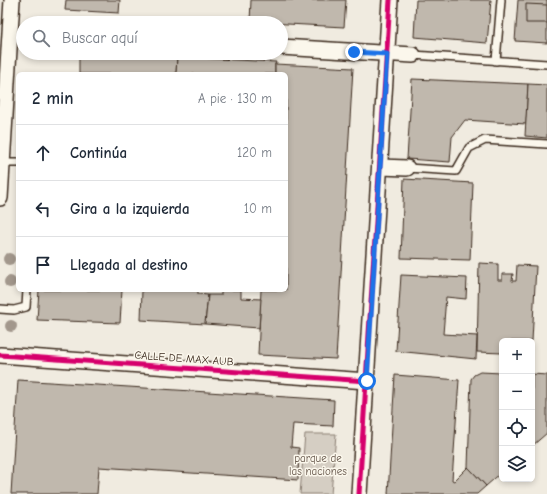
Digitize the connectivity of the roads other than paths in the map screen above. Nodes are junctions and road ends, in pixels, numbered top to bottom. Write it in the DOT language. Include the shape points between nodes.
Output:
graph roads {
  1 [pos="12,0"];
  2 [pos="390,0"];
  3 [pos="501,0"];
  4 [pos="11,31"];
  5 [pos="288,47"];
  6 [pos="387,54"];
  7 [pos="413,56"];
  8 [pos="496,61"];
  9 [pos="547,64"];
  10 [pos="547,144"];
  11 [pos="2,163"];
  12 [pos="16,163"];
  13 [pos="380,166"];
  14 [pos="407,168"];
  15 [pos="0,198"];
  16 [pos="27,292"];
  17 [pos="0,309"];
  18 [pos="0,355"];
  19 [pos="367,381"];
  20 [pos="359,494"];
  1 -- 4 [label="street"];
  2 -- 6 [label="street"];
  3 -- 8 [label="lane"];
  4 -- 11 [label="street"];
  5 -- 6 [label="street"];
  6 -- 7 [label="street"];
  6 -- 13 [label="street"];
  7 -- 8 [label="lane"];
  8 -- 9 [label="lane"];
  10 -- 14 [label="lane" via="485,140 469,148 456,171"];
  11 -- 12 [label="lane"];
  11 -- 15 [label="street"];
  13 -- 14 [label="street"];
  13 -- 19 [label="street"];
  16 -- 17 [label="lane" via="26,308"];
  18 -- 19 [label="street, CALLE DE MAX AUB"];
  19 -- 20 [label="street"];
}
